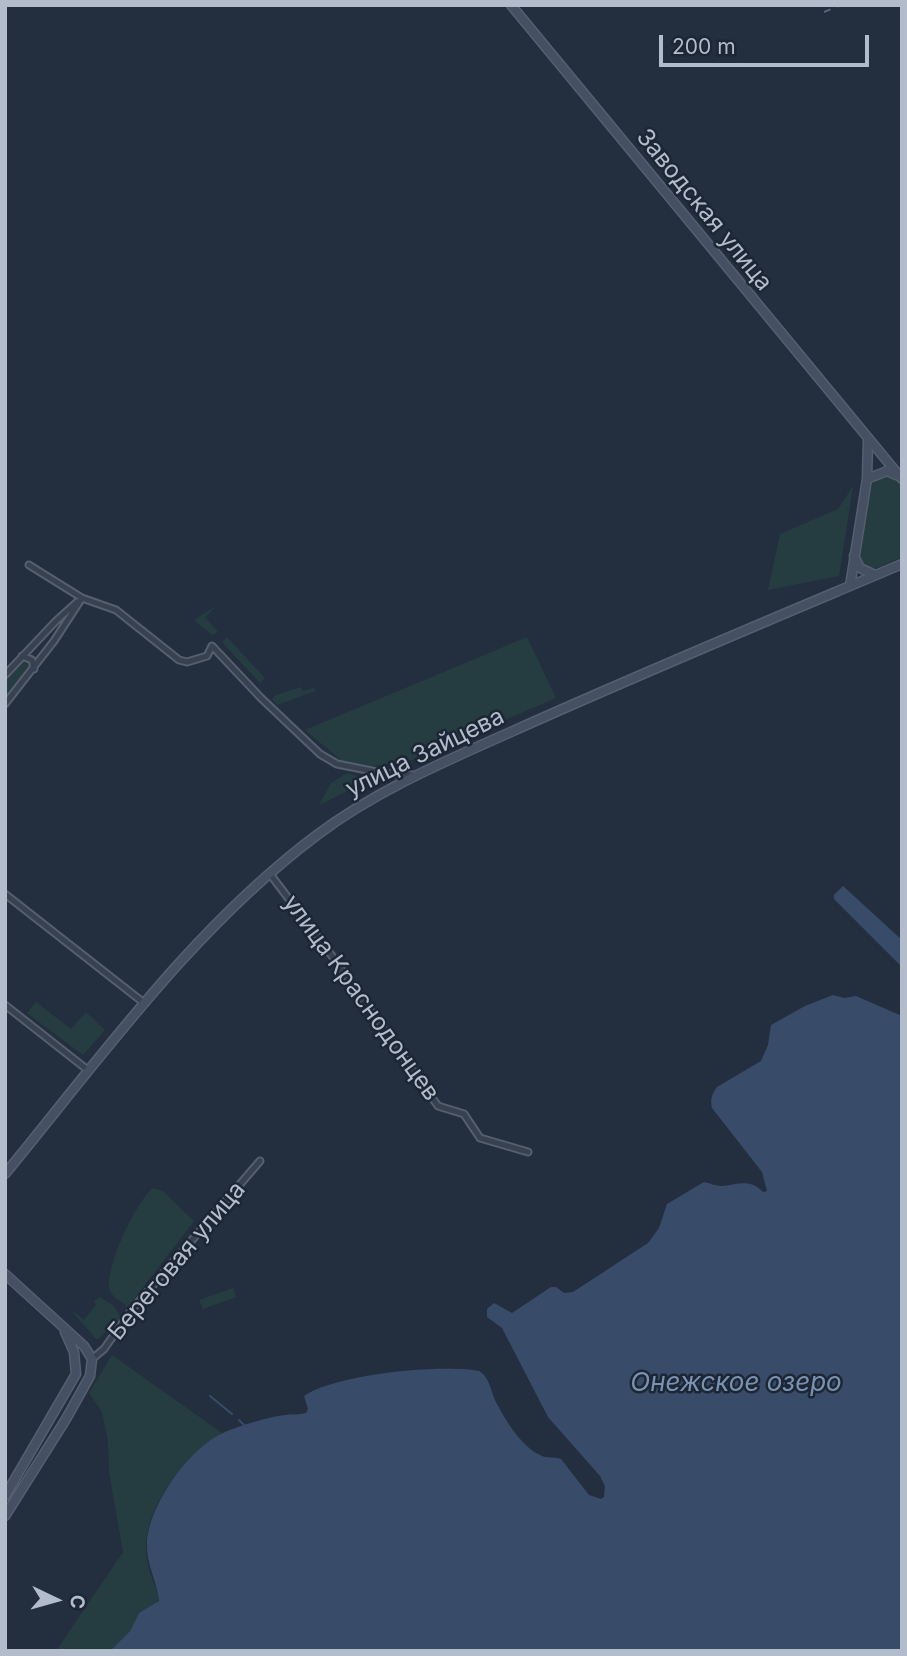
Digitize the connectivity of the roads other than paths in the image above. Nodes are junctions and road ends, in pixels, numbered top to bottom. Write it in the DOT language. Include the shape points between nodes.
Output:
graph roads {
  1 [pos="511,5"];
  2 [pos="868,438"];
  3 [pos="900,478"];
  4 [pos="867,479"];
  5 [pos="854,556"];
  6 [pos="902,564"];
  7 [pos="29,565"];
  8 [pos="875,575"];
  9 [pos="850,586"];
  10 [pos="82,598"];
  11 [pos="22,656"];
  12 [pos="33,669"];
  13 [pos="5,674"];
  14 [pos="5,704"];
  15 [pos="414,775"];
  16 [pos="270,874"];
  17 [pos="5,894"];
  18 [pos="144,1003"];
  19 [pos="5,1005"];
  20 [pos="89,1071"];
  21 [pos="528,1152"];
  22 [pos="260,1161"];
  23 [pos="5,1174"];
  24 [pos="5,1274"];
  25 [pos="64,1329"];
  26 [pos="92,1363"];
  27 [pos="76,1364"];
  28 [pos="5,1496"];
  29 [pos="5,1516"];
  1 -- 2 [label="main road, Заводская улица"];
  2 -- 3 [label="main road, Заводская улица"];
  2 -- 4 [label="main road"];
  3 -- 4 [label="main road" via="887,471"];
  4 -- 5 [label="main road"];
  5 -- 8 [label="main road" via="860,568"];
  5 -- 9 [label="main road"];
  6 -- 8 [label="main road, улица Зайцева"];
  7 -- 10 [label="street"];
  8 -- 9 [label="main road, улица Зайцева"];
  9 -- 15 [label="main road, улица Зайцева"];
  10 -- 11 [label="street"];
  10 -- 12 [label="street"];
  10 -- 15 [label="street" via="116,610 179,660 207,656 212,646 310,745 337,764"];
  11 -- 12 [label="street" via="32,660"];
  11 -- 13 [label="street"];
  12 -- 14 [label="street"];
  15 -- 16 [label="main road, улица Зайцева" via="349,812"];
  16 -- 18 [label="main road, улица Зайцева"];
  16 -- 21 [label="street, улица Краснодонцев" via="438,1106 464,1114 480,1138"];
  17 -- 18 [label="street"];
  18 -- 20 [label="main road, улица Зайцева"];
  19 -- 20 [label="street"];
  20 -- 23 [label="main road, улица Зайцева"];
  22 -- 26 [label="street, Береговая улица"];
  24 -- 25 [label="main road"];
  25 -- 26 [label="main road" via="77,1338"];
  25 -- 27 [label="main road"];
  26 -- 27 [label="main road" via="83,1357"];
  26 -- 29 [label="main road" via="90,1376 66,1419"];
  27 -- 28 [label="main road" via="76,1374"];
}
